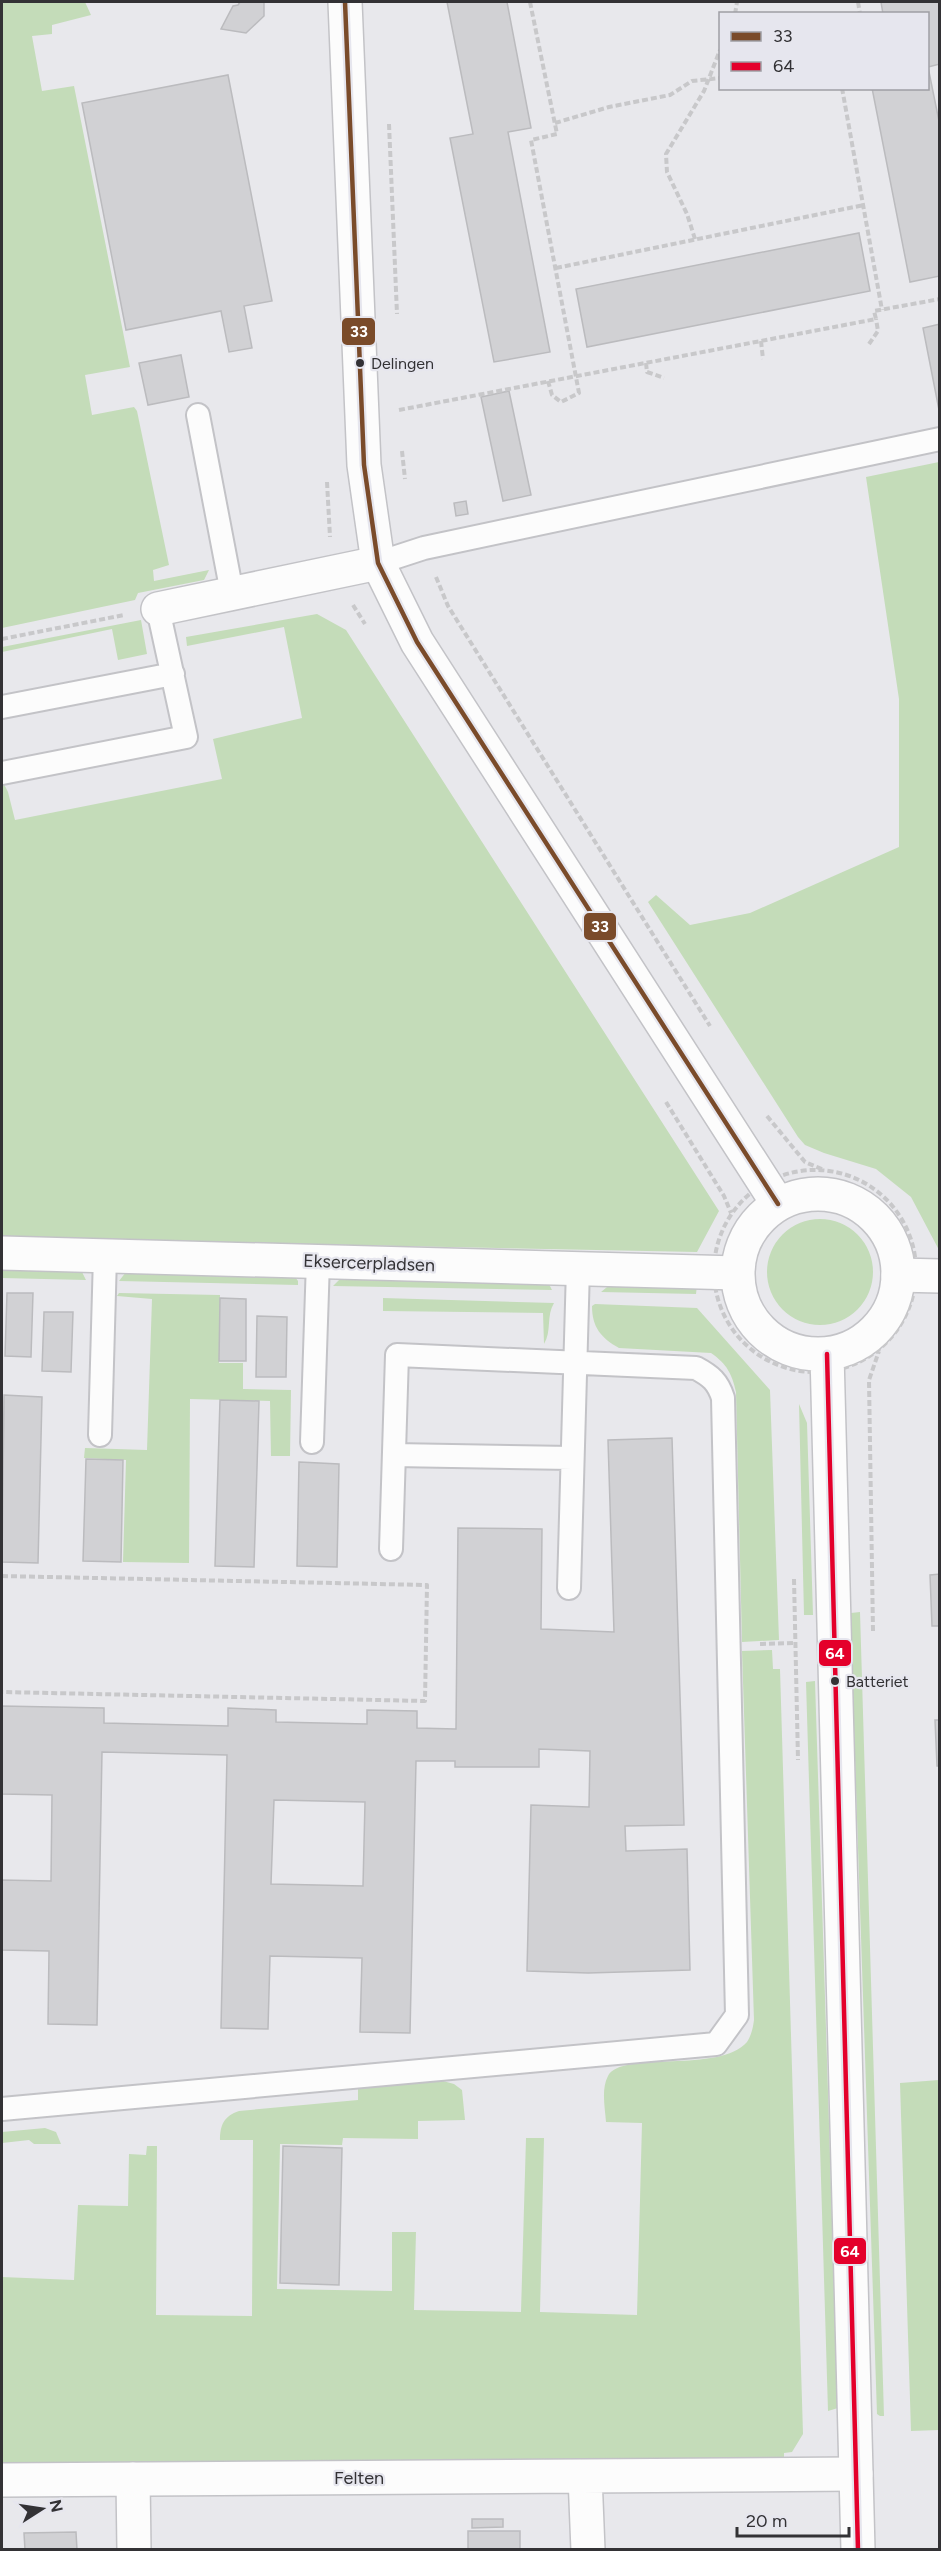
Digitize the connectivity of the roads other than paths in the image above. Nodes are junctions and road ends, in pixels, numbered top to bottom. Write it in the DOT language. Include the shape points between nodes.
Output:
graph roads {
  1 [pos="345,2"];
  2 [pos="198,415"];
  3 [pos="939,440"];
  4 [pos="378,563"];
  5 [pos="232,593"];
  6 [pos="158,609"];
  7 [pos="173,674"];
  8 [pos="2,707"];
  9 [pos="2,773"];
  10 [pos="771,1193"];
  11 [pos="2,1253"];
  12 [pos="105,1256"];
  13 [pos="318,1262"];
  14 [pos="578,1268"];
  15 [pos="725,1272"];
  16 [pos="918,1276"];
  17 [pos="575,1363"];
  18 [pos="827,1364"];
  19 [pos="100,1435"];
  20 [pos="312,1442"];
  21 [pos="394,1455"];
  22 [pos="572,1458"];
  23 [pos="391,1549"];
  24 [pos="569,1588"];
  25 [pos="2,2109"];
  26 [pos="855,2474"];
  27 [pos="585,2476"];
  28 [pos="133,2479"];
  29 [pos="2,2480"];
  30 [pos="134,2550"];
  31 [pos="588,2550"];
  32 [pos="858,2550"];
  1 -- 4 [label="street" via="364,465"];
  2 -- 5 [label="lane"];
  3 -- 4 [label="lane" via="424,548"];
  4 -- 5 [label="street"];
  4 -- 10 [label="street" via="417,642"];
  5 -- 6 [label="street"];
  6 -- 7 [label="lane"];
  7 -- 8 [label="lane"];
  7 -- 9 [label="lane" via="186,737"];
  10 -- 15 [label="street"];
  10 -- 16 [label="street" via="849,1199 885,1229 895,1251"];
  11 -- 12 [label="street, Eksercerpladsen"];
  12 -- 13 [label="street, Eksercerpladsen"];
  12 -- 19 [label="lane"];
  13 -- 14 [label="street, Eksercerpladsen"];
  13 -- 20 [label="lane"];
  14 -- 15 [label="street, Eksercerpladsen"];
  14 -- 17 [label="lane"];
  15 -- 18 [label="street" via="754,1324 774,1342"];
  16 -- 18 [label="street" via="895,1298 869,1336"];
  17 -- 21 [label="lane" via="397,1355"];
  17 -- 22 [label="lane"];
  17 -- 25 [label="lane" via="696,1368 719,1385 723,1398 737,2015 716,2044"];
  18 -- 26 [label="street"];
  21 -- 22 [label="lane"];
  21 -- 23 [label="lane"];
  22 -- 24 [label="lane"];
  26 -- 27 [label="street, Felten"];
  26 -- 32 [label="street"];
  27 -- 28 [label="street, Felten"];
  27 -- 31 [label="street"];
  28 -- 29 [label="street, Felten"];
  28 -- 30 [label="street"];
}
